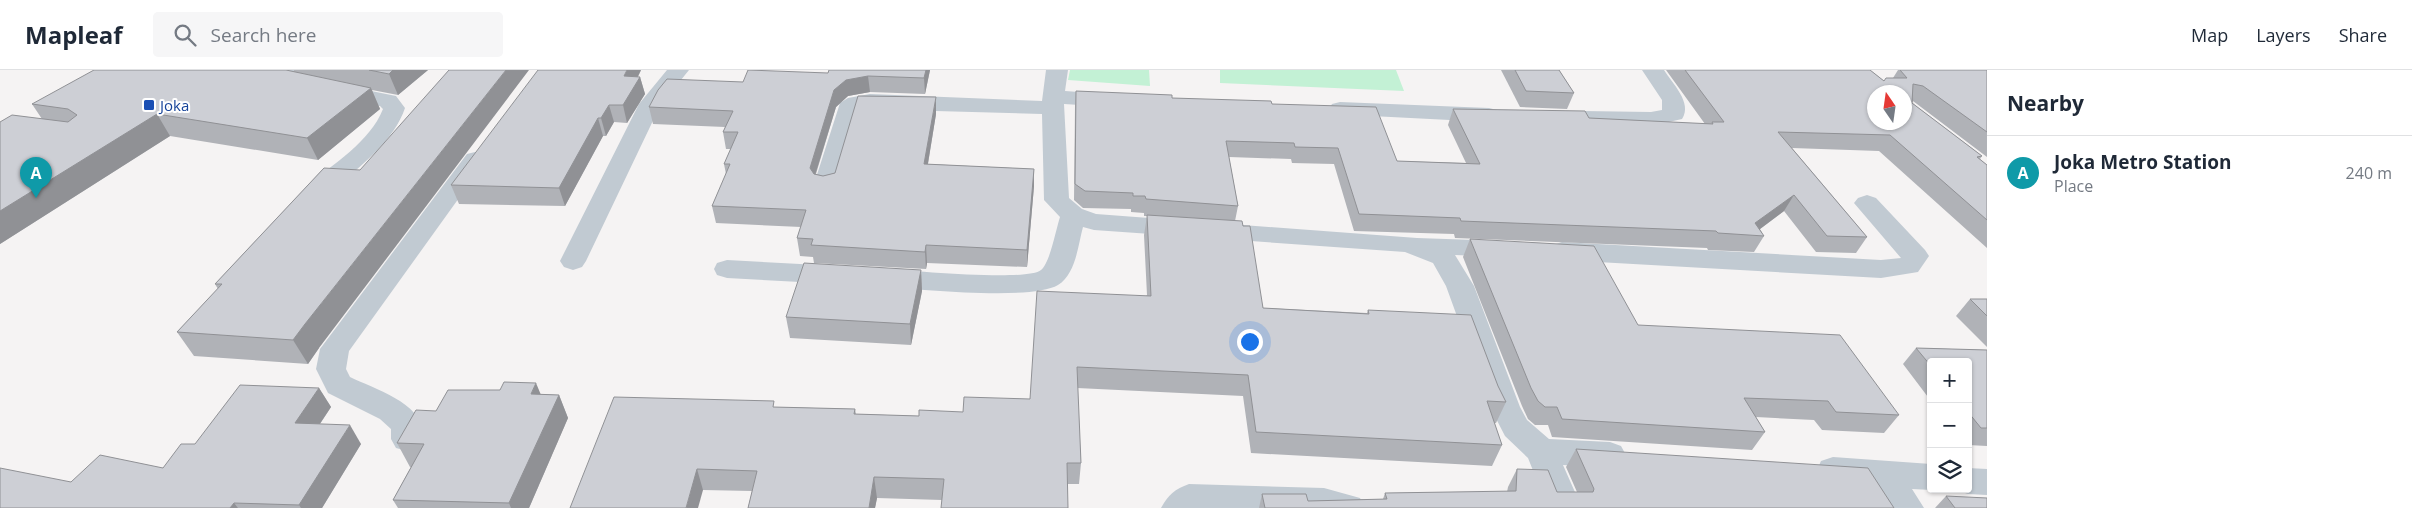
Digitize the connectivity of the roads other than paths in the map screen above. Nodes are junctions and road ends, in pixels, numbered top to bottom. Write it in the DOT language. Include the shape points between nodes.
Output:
graph roads {
  1 [pos="285,70"];
  2 [pos="678,70"];
  3 [pos="1653,70"];
  4 [pos="1055,92"];
  5 [pos="1132,101"];
  6 [pos="1316,108"];
  7 [pos="1510,115"];
  8 [pos="1559,117"];
  9 [pos="487,143"];
  10 [pos="826,184"];
  11 [pos="316,191"];
  12 [pos="1867,203"];
  13 [pos="1073,215"];
  14 [pos="1408,244"];
  15 [pos="573,261"];
  16 [pos="727,269"];
  17 [pos="408,439"];
  18 [pos="1541,451"];
  19 [pos="1638,457"];
  20 [pos="1804,468"];
  21 [pos="1883,473"];
  22 [pos="1927,477"];
  23 [pos="1972,480"];
  24 [pos="1987,482"];
  25 [pos="1178,508"];
  26 [pos="1348,508"];
  27 [pos="1565,508"];
  28 [pos="1907,508"];
  1 -- 11 [label="street" via="281,74 285,80 388,101 394,108 393,118 380,134"];
  2 -- 15 [label="street" via="650,104"];
  3 -- 8 [label="street" via="1673,100 1674,114 1627,120"];
  4 -- 5 [label="street"];
  4 -- 10 [label="street" via="856,103 848,108"];
  4 -- 13 [label="street" via="1057,200"];
  6 -- 7 [label="street"];
  9 -- 17 [label="street" via="335,349 331,368 339,385 391,411 407,424"];
  12 -- 14 [label="street" via="1916,256 1909,266 1881,269"];
  13 -- 14 [label="street" via="1094,222"];
  13 -- 16 [label="street" via="1058,269 1048,279 1031,283 997,284"];
  14 -- 18 [label="street" via="1443,257 1460,286 1505,407 1516,428"];
  18 -- 19 [label="street"];
  18 -- 27 [label="street"];
  20 -- 21 [label="street"];
  21 -- 22 [label="street"];
  21 -- 28 [label="street"];
  23 -- 24 [label="street"];
  25 -- 26 [label="street" via="1188,498 1324,502"];
}
